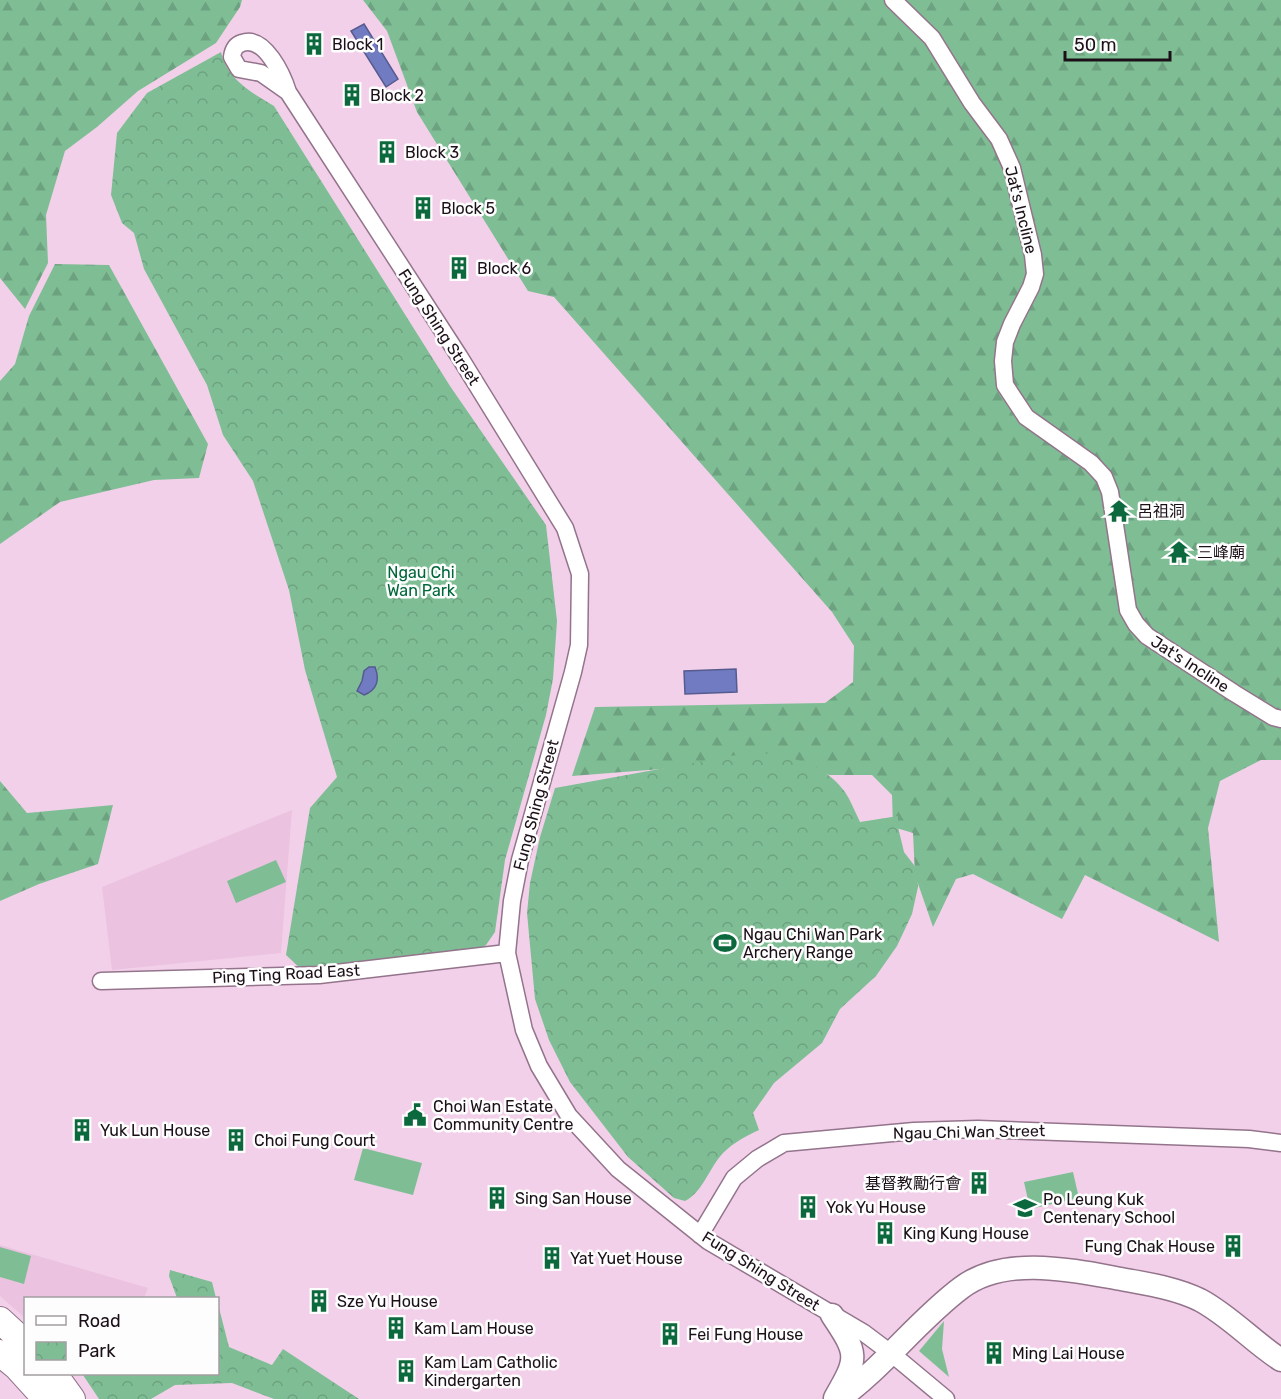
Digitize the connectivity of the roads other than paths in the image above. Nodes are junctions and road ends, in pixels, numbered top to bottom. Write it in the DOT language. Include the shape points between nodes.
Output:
graph roads {
  1 [pos="893,0"];
  2 [pos="288,92"];
  3 [pos="1281,719"];
  4 [pos="507,953"];
  5 [pos="101,981"];
  6 [pos="1281,1143"];
  7 [pos="700,1235"];
  8 [pos="832,1315"];
  9 [pos="0,1320"];
  10 [pos="15,1337"];
  11 [pos="0,1353"];
  12 [pos="892,1354"];
  13 [pos="1281,1360"];
  14 [pos="24,1375"];
  15 [pos="24,1375"];
  16 [pos="55,1375"];
  17 [pos="46,1399"];
  18 [pos="72,1399"];
  19 [pos="834,1399"];
  20 [pos="839,1399"];
  21 [pos="946,1399"];
  1 -- 3 [label="street, Jat's Incline" via="932,38 999,139 1012,168 1035,274 1005,342 1005,385 1011,398 1026,417 1091,463 1104,477 1110,492 1128,610 1136,624 1147,636"];
  2 -- 4 [label="street, Fung Shing Street" via="565,528 580,574 577,654 519,860"];
  4 -- 5 [label="street, Ping Ting Road East" via="319,975"];
  4 -- 7 [label="street, Fung Shing Street" via="524,1030 539,1066 568,1116 618,1169"];
  6 -- 7 [label="street, Ngau Chi Wan Street" via="1249,1138 978,1129 784,1143 734,1179"];
  7 -- 8 [label="street, Fung Shing Street"];
  8 -- 12 [label="street, Fung Shing Street"];
  8 -- 19 [label="main road" via="853,1356 853,1365"];
  9 -- 10 [label="main road"];
  11 -- 15 [label="main road"];
  12 -- 13 [label="main road" via="962,1287 1002,1271 1030,1268 1063,1269 1175,1290 1218,1310"];
  12 -- 20 [label="main road"];
  12 -- 21 [label="street, Fung Shing Street"];
  14 -- 17 [label="main road"];
  16 -- 18 [label="main road"];
}
